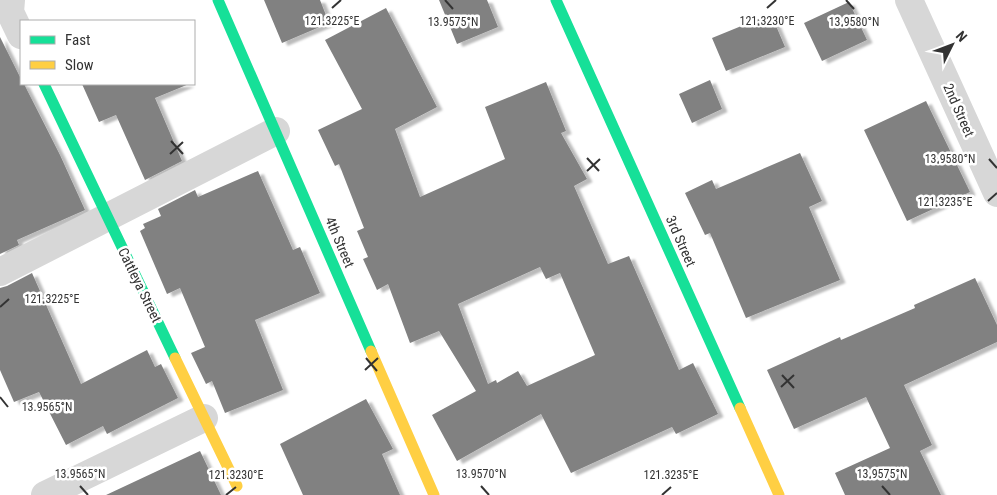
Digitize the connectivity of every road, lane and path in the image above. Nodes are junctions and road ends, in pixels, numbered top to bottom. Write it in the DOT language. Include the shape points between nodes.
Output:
graph roads {
  1 [pos="218,0"];
  2 [pos="556,0"];
  3 [pos="909,0"];
  4 [pos="44,85"];
  5 [pos="276,131"];
  6 [pos="997,193"];
  7 [pos="107,218"];
  8 [pos="0,272"];
  9 [pos="204,418"];
  10 [pos="237,486"];
  11 [pos="45,495"];
  12 [pos="434,495"];
  13 [pos="780,495"];
  1 -- 5 [label="street, 4th Street"];
  2 -- 13 [label="street, 3rd Street"];
  3 -- 6 [label="street, 2nd Street"];
  4 -- 7 [label="street, Cattleya Street"];
  5 -- 7 [label="street"];
  5 -- 12 [label="street, 4th Street"];
  7 -- 8 [label="street"];
  7 -- 9 [label="street, Cattleya Street"];
  9 -- 10 [label="street, Cattleya Street"];
  9 -- 11 [label="street"];
}
